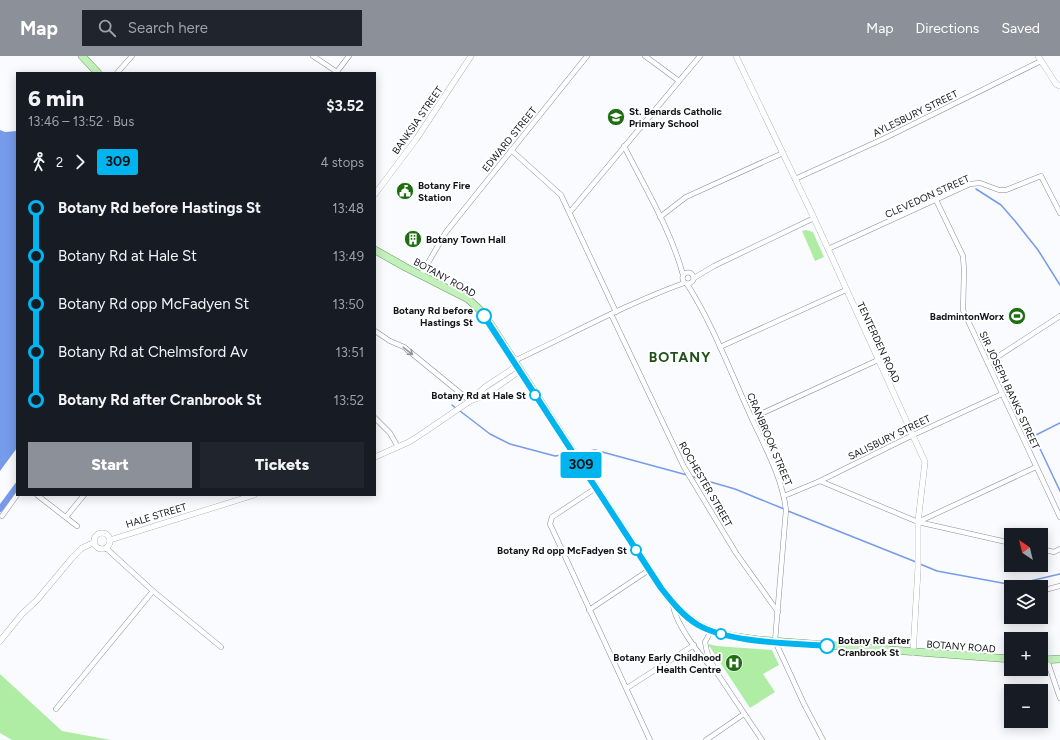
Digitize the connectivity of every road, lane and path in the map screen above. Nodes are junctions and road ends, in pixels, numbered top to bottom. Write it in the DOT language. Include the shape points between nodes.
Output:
graph roads {
  1 [pos="82,56"];
  2 [pos="132,56"];
  3 [pos="313,56"];
  4 [pos="349,56"];
  5 [pos="471,56"];
  6 [pos="587,56"];
  7 [pos="645,56"];
  8 [pos="700,56"];
  9 [pos="736,56"];
  10 [pos="1038,56"];
  11 [pos="1041,61"];
  12 [pos="97,72"];
  13 [pos="118,72"];
  14 [pos="336,72"];
  15 [pos="338,72"];
  16 [pos="679,81"];
  17 [pos="1060,86"];
  18 [pos="624,146"];
  19 [pos="511,150"];
  20 [pos="783,153"];
  21 [pos="795,179"];
  22 [pos="376,193"];
  23 [pos="936,200"];
  24 [pos="570,212"];
  25 [pos="1060,213"];
  26 [pos="660,217"];
  27 [pos="814,218"];
  28 [pos="828,249"];
  29 [pos="376,251"];
  30 [pos="421,275"];
  31 [pos="688,278"];
  32 [pos="846,290"];
  33 [pos="616,312"];
  34 [pos="611,314"];
  35 [pos="1060,316"];
  36 [pos="376,332"];
  37 [pos="720,347"];
  38 [pos="878,360"];
  39 [pos="988,363"];
  40 [pos="517,366"];
  41 [pos="1002,394"];
  42 [pos="470,401"];
  43 [pos="752,418"];
  44 [pos="376,419"];
  45 [pos="913,435"];
  46 [pos="397,444"];
  47 [pos="376,456"];
  48 [pos="1036,467"];
  49 [pos="820,481"];
  50 [pos="596,488"];
  51 [pos="16,496"];
  52 [pos="38,496"];
  53 [pos="83,496"];
  54 [pos="251,496"];
  55 [pos="784,496"];
  56 [pos="2,516"];
  57 [pos="66,517"];
  58 [pos="1060,517"];
  59 [pos="918,522"];
  60 [pos="77,526"];
  61 [pos="110,540"];
  62 [pos="1004,540"];
  63 [pos="95,542"];
  64 [pos="106,548"];
  65 [pos="1060,549"];
  66 [pos="1048,551"];
  67 [pos="649,570"];
  68 [pos="1060,586"];
  69 [pos="1048,589"];
  70 [pos="154,591"];
  71 [pos="673,604"];
  72 [pos="589,610"];
  73 [pos="778,612"];
  74 [pos="711,631"];
  75 [pos="775,641"];
  76 [pos="0,642"];
  77 [pos="694,645"];
  78 [pos="221,647"];
  79 [pos="913,653"];
  80 [pos="1004,659"];
  81 [pos="1060,659"];
  82 [pos="1048,660"];
  83 [pos="715,670"];
  84 [pos="1048,670"];
  85 [pos="627,688"];
  86 [pos="1060,698"];
  87 [pos="56,709"];
  88 [pos="744,714"];
  89 [pos="650,740"];
  90 [pos="706,740"];
  91 [pos="762,740"];
  92 [pos="823,740"];
  1 -- 12 [label="main road"];
  2 -- 13 [label="street"];
  3 -- 14 [label="street"];
  4 -- 15 [label="street"];
  5 -- 22 [label="street, BANKSIA STREET" via="417,138"];
  6 -- 19 [label="street, EDWARD STREET"];
  7 -- 16 [label="street"];
  8 -- 16 [label="street"];
  9 -- 20 [label="street, TENTERDEN ROAD"];
  10 -- 11 [label="street"];
  11 -- 17 [label="street"];
  11 -- 21 [label="street, AYLESBURY STREET"];
  16 -- 18 [label="street"];
  18 -- 24 [label="street"];
  18 -- 26 [label="street, CRANBROOK STREET"];
  19 -- 24 [label="street" via="561,195"];
  19 -- 30 [label="street, EDWARD STREET" via="446,232"];
  20 -- 21 [label="street, TENTERDEN ROAD"];
  20 -- 26 [label="street" via="686,197"];
  21 -- 27 [label="street, TENTERDEN ROAD"];
  23 -- 25 [label="street, CLEVEDON STREET" via="970,184 980,183 1006,190 1041,176"];
  23 -- 28 [label="street, CLEVEDON STREET"];
  23 -- 39 [label="street, SIR JOSEPH BANKS STREET" via="962,256 963,310"];
  24 -- 33 [label="street"];
  26 -- 31 [label="street, CRANBROOK STREET"];
  27 -- 28 [label="street, TENTERDEN ROAD"];
  27 -- 31 [label="street"];
  28 -- 32 [label="street, TENTERDEN ROAD"];
  29 -- 30 [label="main road, BOTANY ROAD"];
  30 -- 40 [label="main road, BOTANY ROAD" via="474,304"];
  31 -- 33 [label="street"];
  31 -- 37 [label="street, CRANBROOK STREET"];
  32 -- 37 [label="street"];
  32 -- 38 [label="street, TENTERDEN ROAD"];
  33 -- 34 [label="street"];
  34 -- 40 [label="street"];
  34 -- 73 [label="street, ROCHESTER STREET" via="684,467 736,553"];
  35 -- 39 [label="street"];
  36 -- 42 [label="street, one-way" via="404,347"];
  37 -- 43 [label="street, CRANBROOK STREET"];
  38 -- 43 [label="street"];
  38 -- 45 [label="street, TENTERDEN ROAD"];
  39 -- 41 [label="street, SIR JOSEPH BANKS STREET"];
  40 -- 42 [label="street" via="485,387"];
  40 -- 50 [label="main road, BOTANY ROAD"];
  41 -- 45 [label="street, SALISBURY STREET"];
  41 -- 48 [label="street, SIR JOSEPH BANKS STREET"];
  42 -- 46 [label="street" via="423,433"];
  43 -- 55 [label="street, CRANBROOK STREET"];
  44 -- 46 [label="street"];
  45 -- 49 [label="street, SALISBURY STREET"];
  45 -- 59 [label="street, TENTERDEN ROAD" via="925,462"];
  46 -- 47 [label="street"];
  48 -- 58 [label="street, SIR JOSEPH BANKS STREET"];
  48 -- 59 [label="street"];
  49 -- 55 [label="street, SALISBURY STREET"];
  49 -- 59 [label="street"];
  50 -- 67 [label="main road, BOTANY ROAD"];
  50 -- 72 [label="street" via="552,516 550,524"];
  51 -- 56 [label="street"];
  52 -- 57 [label="street"];
  53 -- 57 [label="street"];
  54 -- 61 [label="street, HALE STREET"];
  55 -- 73 [label="street, CRANBROOK STREET" via="786,510"];
  57 -- 60 [label="street"];
  59 -- 62 [label="street"];
  59 -- 79 [label="street, TENTERDEN ROAD"];
  61 -- 63 [label="street" via="108,535 101,533 97,535"];
  61 -- 64 [label="street"];
  63 -- 64 [label="street" via="99,548"];
  63 -- 76 [label="street" via="82,548 72,558"];
  64 -- 70 [label="street"];
  65 -- 66 [label="street" via="1054,552"];
  67 -- 71 [label="main road, BOTANY ROAD"];
  67 -- 72 [label="street"];
  68 -- 69 [label="street"];
  70 -- 78 [label="street"];
  70 -- 87 [label="street"];
  71 -- 74 [label="main road, BOTANY ROAD" via="689,619"];
  71 -- 77 [label="street" via="675,614"];
  72 -- 85 [label="street"];
  73 -- 75 [label="street, CRANBROOK STREET"];
  74 -- 75 [label="main road, BOTANY ROAD" via="736,637"];
  74 -- 83 [label="street" via="705,647"];
  75 -- 79 [label="main road, BOTANY ROAD"];
  75 -- 92 [label="street"];
  77 -- 83 [label="street"];
  77 -- 85 [label="street"];
  79 -- 80 [label="main road, BOTANY ROAD"];
  81 -- 82 [label="main road"];
  83 -- 88 [label="street"];
  84 -- 86 [label="street"];
  85 -- 89 [label="street"];
  88 -- 90 [label="street"];
  88 -- 91 [label="street"];
}
